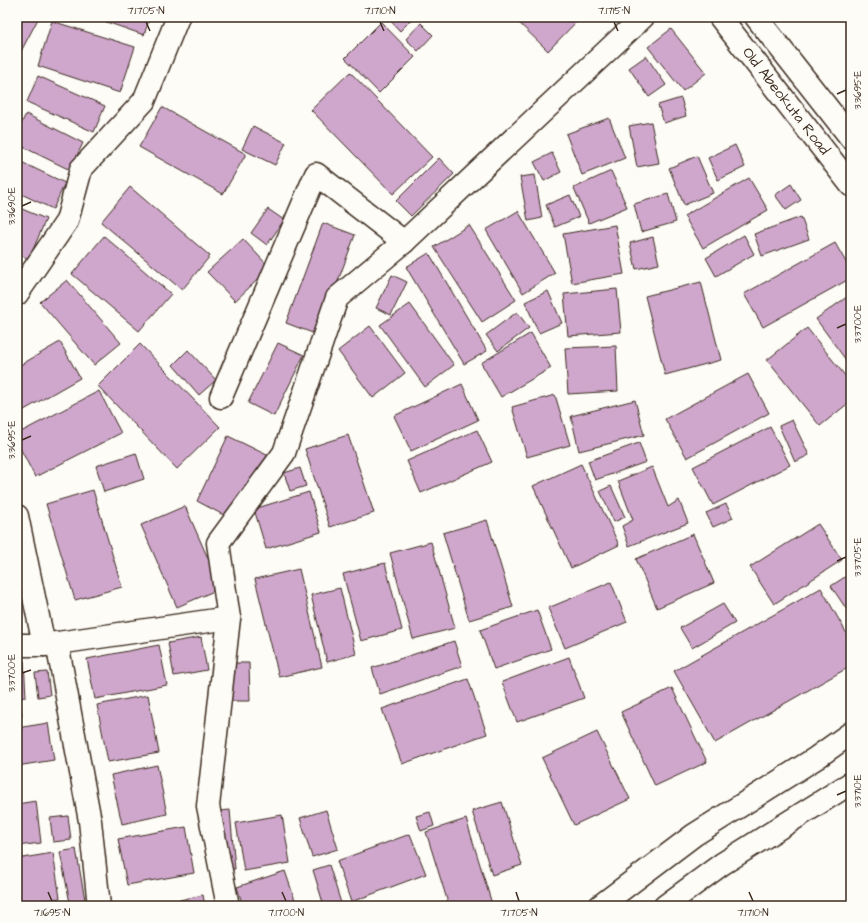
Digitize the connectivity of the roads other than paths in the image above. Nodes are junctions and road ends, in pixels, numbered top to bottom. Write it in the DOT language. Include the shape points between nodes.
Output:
graph roads {
  1 [pos="178,17"];
  2 [pos="643,17"];
  3 [pos="720,17"];
  4 [pos="756,17"];
  5 [pos="851,138"];
  6 [pos="851,185"];
  7 [pos="404,242"];
  8 [pos="17,294"];
  9 [pos="221,397"];
  10 [pos="17,516"];
  11 [pos="229,618"];
  12 [pos="51,644"];
  13 [pos="17,645"];
  14 [pos="851,733"];
  15 [pos="851,783"];
  16 [pos="99,906"];
  17 [pos="228,906"];
  18 [pos="600,906"];
  19 [pos="665,906"];
  1 -- 8 [label="main road" via="144,101 81,169 67,221"];
  2 -- 7 [label="main road"];
  3 -- 6 [label="main road, Old Abeokuta Road"];
  4 -- 5 [label="main road, Old Abeokuta Road"];
  7 -- 9 [label="main road" via="316,174"];
  7 -- 11 [label="main road" via="337,298 284,453 218,543"];
  10 -- 12 [label="main road"];
  11 -- 12 [label="main road"];
  11 -- 17 [label="main road" via="208,806"];
  12 -- 13 [label="main road"];
  12 -- 16 [label="main road" via="90,821"];
  14 -- 18 [label="main road" via="694,835"];
  15 -- 19 [label="main road" via="722,864"];
}
